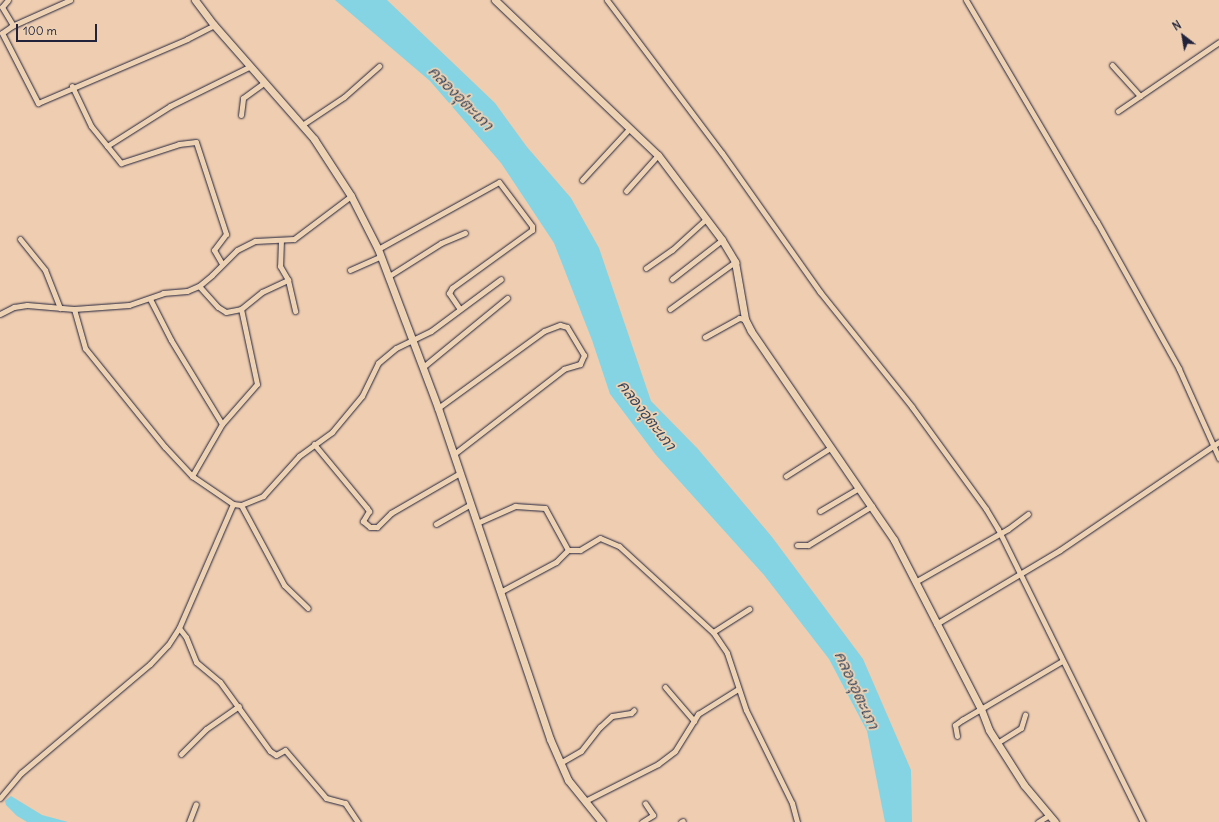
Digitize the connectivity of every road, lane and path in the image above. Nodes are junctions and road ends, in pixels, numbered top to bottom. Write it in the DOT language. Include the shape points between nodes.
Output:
graph roads {
  1 [pos="8,0"];
  2 [pos="70,0"];
  3 [pos="195,0"];
  4 [pos="495,0"];
  5 [pos="607,0"];
  6 [pos="966,0"];
  7 [pos="13,25"];
  8 [pos="214,25"];
  9 [pos="1219,42"];
  10 [pos="1112,65"];
  11 [pos="379,66"];
  12 [pos="250,67"];
  13 [pos="265,82"];
  14 [pos="72,86"];
  15 [pos="1140,96"];
  16 [pos="1118,111"];
  17 [pos="241,115"];
  18 [pos="302,125"];
  19 [pos="629,129"];
  20 [pos="107,146"];
  21 [pos="658,155"];
  22 [pos="582,180"];
  23 [pos="626,191"];
  24 [pos="352,196"];
  25 [pos="706,219"];
  26 [pos="465,232"];
  27 [pos="20,239"];
  28 [pos="281,240"];
  29 [pos="722,240"];
  30 [pos="380,252"];
  31 [pos="736,262"];
  32 [pos="222,264"];
  33 [pos="646,268"];
  34 [pos="350,270"];
  35 [pos="389,276"];
  36 [pos="501,279"];
  37 [pos="672,279"];
  38 [pos="288,280"];
  39 [pos="199,286"];
  40 [pos="150,298"];
  41 [pos="507,298"];
  42 [pos="60,308"];
  43 [pos="459,308"];
  44 [pos="74,309"];
  45 [pos="240,309"];
  46 [pos="670,309"];
  47 [pos="295,311"];
  48 [pos="0,314"];
  49 [pos="745,319"];
  50 [pos="705,338"];
  51 [pos="412,339"];
  52 [pos="423,367"];
  53 [pos="438,408"];
  54 [pos="222,424"];
  55 [pos="1219,442"];
  56 [pos="314,444"];
  57 [pos="1213,447"];
  58 [pos="830,448"];
  59 [pos="454,454"];
  60 [pos="1219,458"];
  61 [pos="460,473"];
  62 [pos="192,476"];
  63 [pos="786,476"];
  64 [pos="859,488"];
  65 [pos="233,504"];
  66 [pos="471,504"];
  67 [pos="241,505"];
  68 [pos="872,506"];
  69 [pos="820,511"];
  70 [pos="1028,514"];
  71 [pos="477,523"];
  72 [pos="436,524"];
  73 [pos="1000,532"];
  74 [pos="797,545"];
  75 [pos="568,550"];
  76 [pos="1020,575"];
  77 [pos="915,582"];
  78 [pos="500,592"];
  79 [pos="308,608"];
  80 [pos="749,609"];
  81 [pos="936,624"];
  82 [pos="179,628"];
  83 [pos="713,632"];
  84 [pos="1062,661"];
  85 [pos="665,687"];
  86 [pos="738,689"];
  87 [pos="239,706"];
  88 [pos="981,709"];
  89 [pos="634,710"];
  90 [pos="1025,715"];
  91 [pos="694,721"];
  92 [pos="957,736"];
  93 [pos="997,743"];
  94 [pos="181,754"];
  95 [pos="560,763"];
  96 [pos="0,798"];
  97 [pos="585,801"];
  98 [pos="645,803"];
  99 [pos="196,804"];
  100 [pos="1049,815"];
  101 [pos="189,822"];
  102 [pos="358,822"];
  103 [pos="602,822"];
  104 [pos="642,822"];
  105 [pos="797,822"];
  106 [pos="1038,822"];
  107 [pos="1055,822"];
  108 [pos="1143,822"];
  1 -- 7 [label="street" via="2,7"];
  2 -- 7 [label="street"];
  3 -- 8 [label="street"];
  4 -- 19 [label="street"];
  5 -- 73 [label="street" via="722,153 820,292 912,407"];
  6 -- 57 [label="street" via="1176,362"];
  7 -- 14 [label="street" via="4,31 2,36 38,103"];
  8 -- 12 [label="street"];
  8 -- 14 [label="street" via="163,50"];
  9 -- 15 [label="street"];
  10 -- 15 [label="street"];
  11 -- 18 [label="street" via="332,106"];
  12 -- 13 [label="street"];
  12 -- 20 [label="street" via="176,103"];
  13 -- 17 [label="street" via="243,98"];
  13 -- 18 [label="street"];
  14 -- 20 [label="street" via="91,126"];
  15 -- 16 [label="street"];
  18 -- 24 [label="street"];
  19 -- 21 [label="street"];
  19 -- 22 [label="street"];
  20 -- 32 [label="street" via="121,163 179,144 196,142 226,234 214,250"];
  21 -- 23 [label="street"];
  21 -- 25 [label="street"];
  24 -- 28 [label="street" via="294,239"];
  24 -- 30 [label="street"];
  25 -- 29 [label="street"];
  25 -- 33 [label="street" via="672,250"];
  26 -- 35 [label="street" via="441,243"];
  27 -- 42 [label="street" via="45,270"];
  28 -- 32 [label="street" via="255,241 237,250"];
  28 -- 38 [label="street" via="280,266"];
  29 -- 31 [label="street"];
  29 -- 37 [label="street"];
  30 -- 34 [label="street"];
  30 -- 35 [label="street"];
  30 -- 43 [label="street" via="499,182 532,226 532,230 452,288 449,293"];
  31 -- 46 [label="street"];
  31 -- 49 [label="street"];
  32 -- 39 [label="street"];
  35 -- 51 [label="street"];
  36 -- 43 [label="street"];
  38 -- 45 [label="street" via="258,294"];
  38 -- 47 [label="street"];
  39 -- 40 [label="street"];
  39 -- 45 [label="street" via="223,310"];
  40 -- 44 [label="street" via="129,305"];
  40 -- 54 [label="street" via="171,340"];
  41 -- 52 [label="street"];
  42 -- 44 [label="street"];
  42 -- 48 [label="street" via="27,305 14,307"];
  43 -- 51 [label="street" via="431,331"];
  44 -- 62 [label="street" via="85,348 165,447"];
  45 -- 54 [label="street" via="257,384"];
  49 -- 50 [label="street" via="739,318"];
  49 -- 58 [label="street" via="759,344"];
  51 -- 52 [label="street"];
  51 -- 56 [label="street" via="378,363 362,396 349,414 332,432"];
  52 -- 53 [label="street"];
  53 -- 59 [label="street"];
  53 -- 59 [label="street" via="544,332 560,325 567,327 584,355 580,364 564,369"];
  54 -- 62 [label="street"];
  55 -- 57 [label="street"];
  56 -- 61 [label="street" via="367,508 369,511 363,521 370,527 377,527 391,513"];
  56 -- 67 [label="street" via="263,496"];
  57 -- 60 [label="street"];
  57 -- 76 [label="street"];
  58 -- 63 [label="street"];
  58 -- 64 [label="street"];
  59 -- 61 [label="street"];
  61 -- 66 [label="street"];
  62 -- 65 [label="street"];
  64 -- 68 [label="street"];
  64 -- 69 [label="street"];
  65 -- 67 [label="street"];
  65 -- 82 [label="street"];
  66 -- 71 [label="street"];
  66 -- 72 [label="street"];
  67 -- 79 [label="street" via="284,585"];
  68 -- 74 [label="street" via="808,545"];
  68 -- 77 [label="street" via="894,540"];
  70 -- 73 [label="street"];
  71 -- 75 [label="street" via="515,506 540,506 544,508"];
  71 -- 78 [label="street"];
  73 -- 76 [label="street"];
  73 -- 77 [label="street"];
  75 -- 78 [label="street" via="556,562"];
  75 -- 83 [label="street" via="580,550 600,538 614,543"];
  76 -- 81 [label="street"];
  76 -- 84 [label="street"];
  77 -- 81 [label="street"];
  78 -- 95 [label="street"];
  80 -- 83 [label="street"];
  81 -- 88 [label="street"];
  82 -- 87 [label="street" via="186,637 196,662 220,682"];
  82 -- 96 [label="street" via="168,645 150,664 21,773"];
  83 -- 86 [label="street" via="727,653"];
  84 -- 88 [label="street"];
  84 -- 108 [label="street"];
  85 -- 91 [label="street"];
  86 -- 91 [label="street" via="698,714"];
  86 -- 105 [label="street" via="758,739 792,803"];
  87 -- 94 [label="street" via="206,729"];
  87 -- 102 [label="street" via="272,754 276,755 285,750 326,798 342,800"];
  88 -- 92 [label="street" via="955,725"];
  88 -- 93 [label="street"];
  89 -- 95 [label="street" via="631,713 612,716 581,751"];
  90 -- 93 [label="street" via="1021,728"];
  91 -- 97 [label="street" via="675,751 658,764"];
  93 -- 100 [label="street" via="1024,785"];
  95 -- 97 [label="street" via="568,780"];
  97 -- 103 [label="street"];
  98 -- 104 [label="street" via="653,814"];
  99 -- 101 [label="street"];
  100 -- 106 [label="street"];
  100 -- 107 [label="street"];
}
